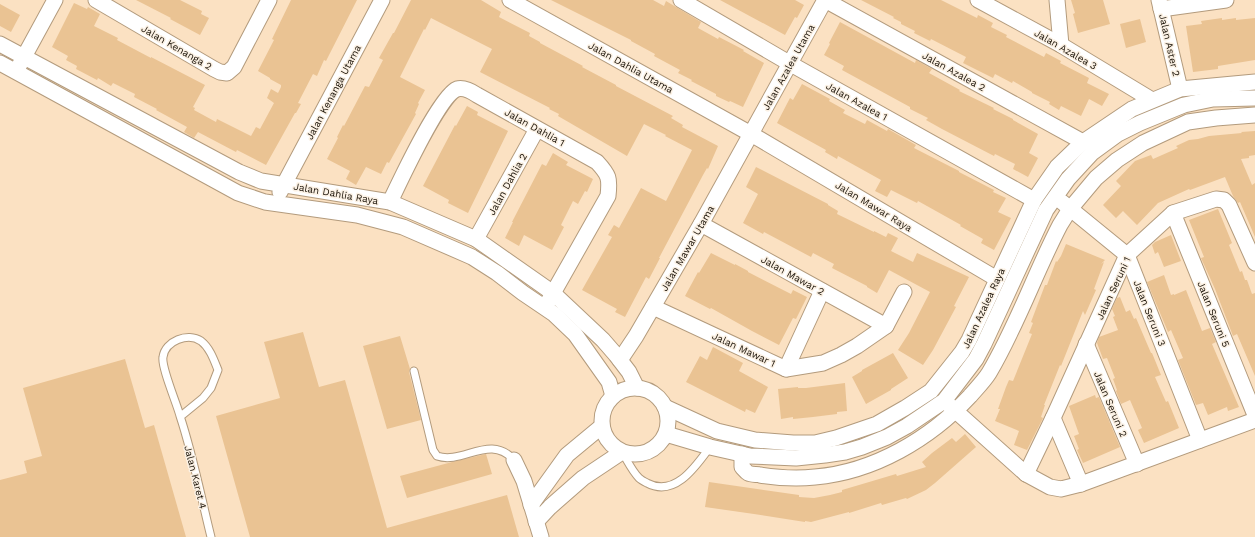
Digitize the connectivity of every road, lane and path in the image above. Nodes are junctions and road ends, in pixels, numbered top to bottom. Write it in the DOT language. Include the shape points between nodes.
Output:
graph roads {
  1 [pos="55,0"];
  2 [pos="96,0"];
  3 [pos="270,0"];
  4 [pos="382,0"];
  5 [pos="510,0"];
  6 [pos="680,0"];
  7 [pos="825,0"];
  8 [pos="978,0"];
  9 [pos="1057,0"];
  10 [pos="1226,0"];
  11 [pos="1160,5"];
  12 [pos="0,44"];
  13 [pos="1061,44"];
  14 [pos="23,57"];
  15 [pos="0,63"];
  16 [pos="789,63"];
  17 [pos="16,72"];
  18 [pos="1255,82"];
  19 [pos="1180,89"];
  20 [pos="1255,98"];
  21 [pos="1152,100"];
  22 [pos="1184,105"];
  23 [pos="1255,115"];
  24 [pos="1188,122"];
  25 [pos="537,129"];
  26 [pos="751,134"];
  27 [pos="1083,142"];
  28 [pos="284,184"];
  29 [pos="1055,197"];
  30 [pos="1034,200"];
  31 [pos="390,202"];
  32 [pos="275,204"];
  33 [pos="1070,209"];
  34 [pos="1173,213"];
  35 [pos="701,224"];
  36 [pos="476,239"];
  37 [pos="1127,255"];
  38 [pos="1255,262"];
  39 [pos="997,279"];
  40 [pos="822,291"];
  41 [pos="904,292"];
  42 [pos="553,293"];
  43 [pos="653,307"];
  44 [pos="544,308"];
  45 [pos="886,326"];
  46 [pos="1086,344"];
  47 [pos="620,360"];
  48 [pos="786,369"];
  49 [pos="414,371"];
  50 [pos="637,388"];
  51 [pos="931,391"];
  52 [pos="613,396"];
  53 [pos="944,401"];
  54 [pos="665,408"];
  55 [pos="956,411"];
  56 [pos="1255,415"];
  57 [pos="181,416"];
  58 [pos="1053,418"];
  59 [pos="1255,420"];
  60 [pos="602,426"];
  61 [pos="666,434"];
  62 [pos="1200,440"];
  63 [pos="710,447"];
  64 [pos="622,452"];
  65 [pos="742,454"];
  66 [pos="514,460"];
  67 [pos="1137,464"];
  68 [pos="1026,474"];
  69 [pos="1081,484"];
  70 [pos="531,505"];
  71 [pos="536,522"];
  72 [pos="212,537"];
  73 [pos="541,537"];
  1 -- 14 [label="street"];
  2 -- 3 [label="street, Jalan Kenanga 2" via="214,69 227,73 234,67"];
  4 -- 28 [label="street, Jalan Kenanga Utama"];
  5 -- 26 [label="street, Jalan Dahlia Utama"];
  6 -- 16 [label="street, Jalan Azalea 1"];
  7 -- 16 [label="street, Jalan Azalea Utama"];
  7 -- 27 [label="street, Jalan Azalea 2"];
  8 -- 13 [label="street, Jalan Azalea 3"];
  9 -- 13 [label="street"];
  10 -- 11 [label="street"];
  11 -- 19 [label="street, Jalan Aster 2"];
  12 -- 14 [label="street, Jalan Dahlia Raya"];
  13 -- 21 [label="street, Jalan Azalea 3"];
  14 -- 17 [label="street"];
  14 -- 28 [label="street, Jalan Dahlia Raya" via="239,172 261,181"];
  15 -- 17 [label="street, Jalan Dahlia Raya"];
  16 -- 26 [label="street, Jalan Azalea Utama"];
  16 -- 30 [label="street, Jalan Azalea 1"];
  17 -- 32 [label="street, Jalan Dahlia Raya" via="238,193"];
  18 -- 19 [label="street, Jalan Azalea Raya"];
  19 -- 21 [label="street, Jalan Azalea Raya"];
  20 -- 22 [label="street, Jalan Azalea Raya" via="1213,99"];
  21 -- 27 [label="street, Jalan Azalea Raya" via="1132,109"];
  22 -- 24 [label="street"];
  22 -- 29 [label="street, Jalan Azalea Raya" via="1140,123 1092,153"];
  23 -- 24 [label="street"];
  24 -- 33 [label="street" via="1143,143 1117,160 1096,178"];
  25 -- 31 [label="street, Jalan Dahlia 1" via="466,89 457,90 450,94 434,116"];
  25 -- 36 [label="street, Jalan Dahlia 2"];
  25 -- 42 [label="street, Jalan Dahlia 1" via="597,162 606,172 609,182 608,196"];
  26 -- 35 [label="street, Jalan Mawar Utama"];
  26 -- 39 [label="street, Jalan Mawar Raya"];
  27 -- 30 [label="street, Jalan Azalea Raya" via="1057,167"];
  28 -- 31 [label="street, Jalan Dahlia Raya"];
  28 -- 32 [label="street, Jalan Kenanga Utama"];
  29 -- 33 [label="street, Jalan Seruni 3"];
  29 -- 53 [label="street, Jalan Azalea Raya" via="1046,210 984,344"];
  30 -- 39 [label="street, Jalan Azalea Raya"];
  31 -- 36 [label="street, Jalan Dahlia Raya"];
  32 -- 44 [label="street, Jalan Dahlia Raya" via="357,215 403,227 472,258"];
  33 -- 37 [label="street, Jalan Seruni 3"];
  33 -- 55 [label="street" via="1050,244 988,374"];
  34 -- 37 [label="street, Jalan Seruni 1"];
  34 -- 38 [label="street, Jalan Seruni 1" via="1216,199 1224,200 1229,205"];
  34 -- 56 [label="street, Jalan Seruni 5"];
  35 -- 40 [label="street, Jalan Mawar 2"];
  35 -- 43 [label="street, Jalan Mawar Utama"];
  36 -- 42 [label="street, Jalan Dahlia Raya"];
  37 -- 46 [label="street, Jalan Seruni 1"];
  37 -- 62 [label="street, Jalan Seruni 3"];
  39 -- 51 [label="street, Jalan Azalea Raya" via="962,352"];
  40 -- 45 [label="street, Jalan Mawar 2"];
  40 -- 48 [label="street"];
  41 -- 45 [label="street, Jalan Mawar 1"];
  42 -- 44 [label="street, Jalan Dahlia 1"];
  42 -- 47 [label="street, Jalan Dahlia Raya" via="603,340"];
  43 -- 47 [label="street, Jalan Mawar Utama"];
  43 -- 48 [label="street, Jalan Mawar 1"];
  44 -- 52 [label="street, Jalan Dahlia Raya" via="575,334 608,382"];
  45 -- 48 [label="street, Jalan Mawar 1" via="857,346 823,363"];
  46 -- 58 [label="street, Jalan Seruni 1"];
  46 -- 67 [label="street, Jalan Seruni 2"];
  47 -- 50 [label="street, Jalan Dahlia Raya"];
  49 -- 66 [label="lane" via="433,450 437,456 448,458 495,448 509,454"];
  50 -- 52 [label="street" via="628,388"];
  50 -- 54 [label="street" via="654,394"];
  51 -- 53 [label="street"];
  51 -- 54 [label="street, Jalan Azalea Raya" via="877,424 848,435 815,443 737,437"];
  52 -- 60 [label="street" via="603,409"];
  53 -- 55 [label="street"];
  53 -- 65 [label="street, Jalan Azalea Raya" via="887,437 845,452 796,458"];
  54 -- 61 [label="street" via="668,421"];
  55 -- 65 [label="street" via="909,446 860,468 834,476 802,478 748,473 742,467"];
  55 -- 68 [label="street"];
  57 -- 57 [label="lane, Jalan Karet 4" via="162,359 171,343 189,337 201,341 211,353 218,370 211,388 203,398"];
  57 -- 72 [label="lane, Jalan Karet 4"];
  58 -- 68 [label="street, Jalan Seruni 1"];
  58 -- 69 [label="street"];
  59 -- 62 [label="street"];
  60 -- 64 [label="street" via="608,442"];
  60 -- 70 [label="street" via="567,455"];
  61 -- 63 [label="street, Jalan Azalea Raya"];
  61 -- 64 [label="street" via="662,442 648,452 639,455"];
  62 -- 67 [label="street"];
  63 -- 64 [label="lane" via="681,481 665,487 654,487 639,479"];
  63 -- 65 [label="street, Jalan Azalea Raya"];
  64 -- 71 [label="street" via="583,478"];
  66 -- 70 [label="street"];
  67 -- 69 [label="street"];
  68 -- 69 [label="street" via="1050,487 1061,489"];
  70 -- 71 [label="street"];
  71 -- 73 [label="street"];
}
